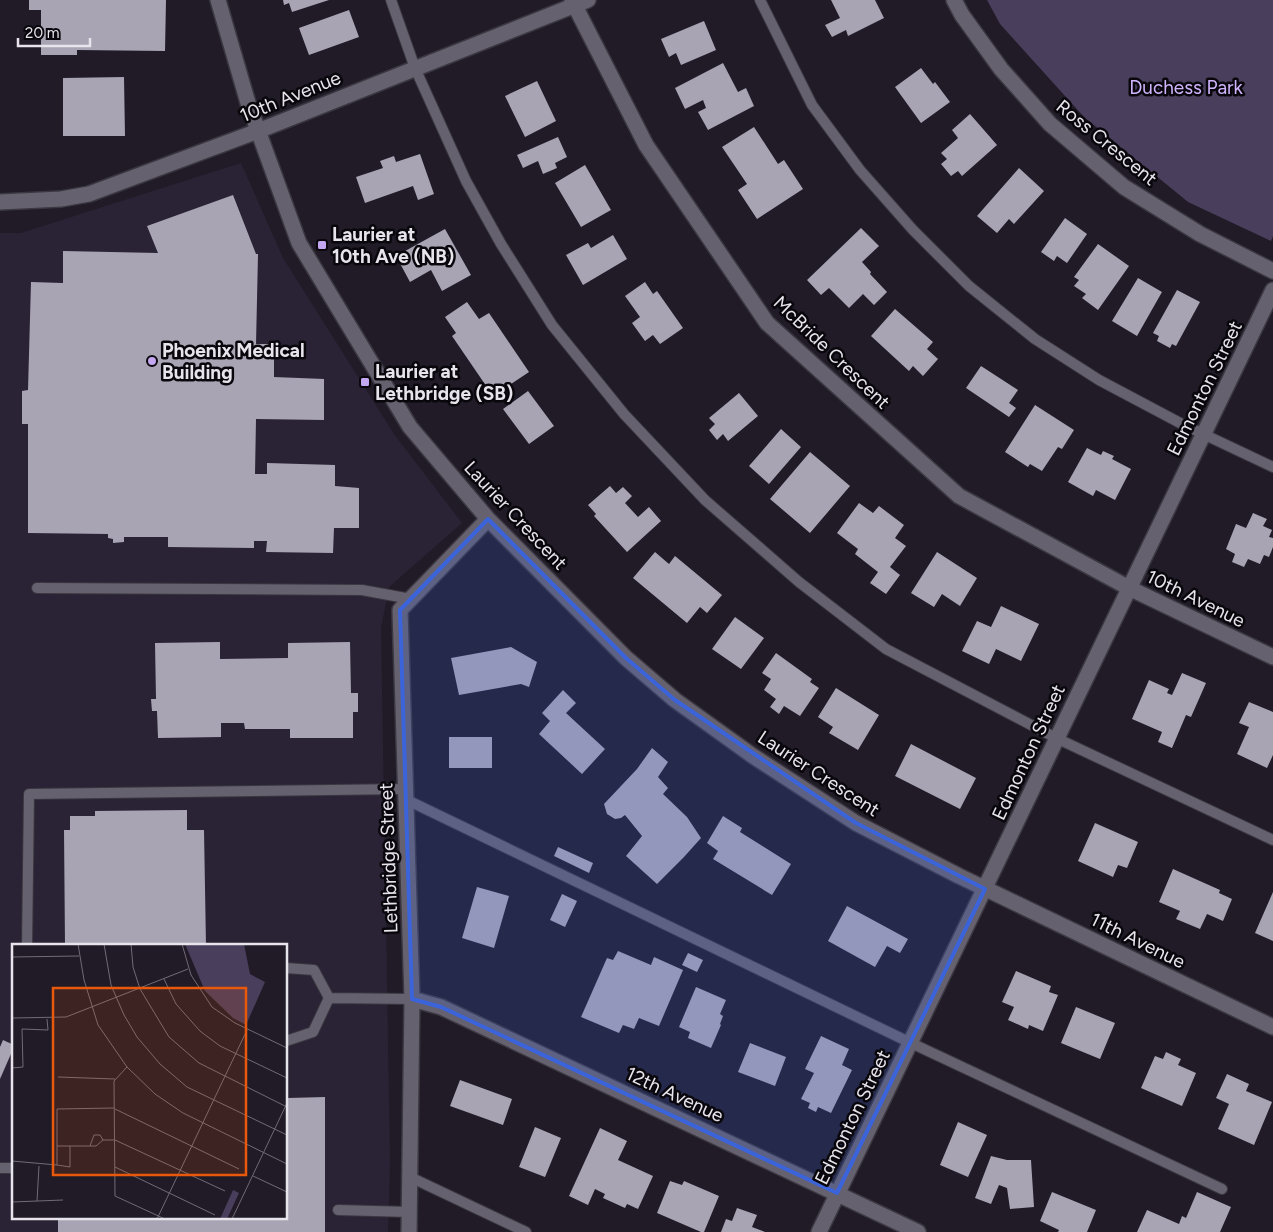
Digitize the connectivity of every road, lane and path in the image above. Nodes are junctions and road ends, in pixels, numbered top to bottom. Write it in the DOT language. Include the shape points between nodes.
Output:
graph roads {
  1 [pos="218,0"];
  2 [pos="391,0"];
  3 [pos="588,0"];
  4 [pos="760,0"];
  5 [pos="954,0"];
  6 [pos="573,3"];
  7 [pos="415,68"];
  8 [pos="258,131"];
  9 [pos="0,202"];
  10 [pos="1273,271"];
  11 [pos="1273,290"];
  12 [pos="1204,434"];
  13 [pos="1273,467"];
  14 [pos="488,519"];
  15 [pos="37,588"];
  16 [pos="1129,588"];
  17 [pos="411,600"];
  18 [pos="1273,657"];
  19 [pos="1056,738"];
  20 [pos="406,794"];
  21 [pos="1273,840"];
  22 [pos="986,889"];
  23 [pos="28,944"];
  24 [pos="288,968"];
  25 [pos="329,998"];
  26 [pos="412,999"];
  27 [pos="1273,1027"];
  28 [pos="288,1040"];
  29 [pos="911,1043"];
  30 [pos="410,1177"];
  31 [pos="1222,1189"];
  32 [pos="837,1193"];
  33 [pos="338,1210"];
  34 [pos="410,1212"];
  35 [pos="410,1232"];
  36 [pos="526,1232"];
  37 [pos="819,1232"];
  38 [pos="918,1232"];
  1 -- 8 [label="street, Laurier Crescent"];
  2 -- 7 [label="lane"];
  3 -- 6 [label="street, 10th Avenue"];
  4 -- 12 [label="lane" via="812,105 860,170 912,230 969,286 1035,339 1098,380"];
  5 -- 10 [label="street, Ross Crescent" via="1001,69 1050,124 1124,187 1200,234"];
  6 -- 7 [label="street, 10th Avenue"];
  6 -- 16 [label="street, McBride Crescent" via="646,145 767,323 959,496"];
  7 -- 8 [label="street, 10th Avenue"];
  7 -- 19 [label="lane" via="466,181 552,325 624,414 705,500 799,582 886,649"];
  8 -- 9 [label="street, 10th Avenue" via="89,194 61,200"];
  8 -- 14 [label="street, Laurier Crescent" via="299,243 410,427"];
  11 -- 12 [label="street, Edmonton Street"];
  12 -- 13 [label="lane"];
  12 -- 16 [label="street, Edmonton Street"];
  14 -- 17 [label="street, Lethbridge Street"];
  14 -- 22 [label="street, Laurier Crescent" via="626,658 676,700 753,756 856,823"];
  15 -- 17 [label="lane" via="362,590"];
  16 -- 18 [label="street, 10th Avenue"];
  16 -- 19 [label="street, Edmonton Street"];
  17 -- 20 [label="street, Lethbridge Street" via="400,610"];
  19 -- 21 [label="lane"];
  19 -- 22 [label="street, Edmonton Street"];
  20 -- 23 [label="lane" via="29,794"];
  20 -- 26 [label="street, Lethbridge Street"];
  20 -- 29 [label="lane"];
  22 -- 27 [label="street, 11th Avenue"];
  22 -- 29 [label="street, Edmonton Street"];
  24 -- 25 [label="lane" via="314,970"];
  25 -- 26 [label="lane"];
  25 -- 28 [label="lane" via="313,1032"];
  26 -- 30 [label="street, Lethbridge Street"];
  26 -- 32 [label="street, 12th Avenue" via="442,1007"];
  29 -- 31 [label="lane"];
  29 -- 32 [label="street, Edmonton Street"];
  30 -- 34 [label="street, Lethbridge Street"];
  30 -- 36 [label="lane"];
  32 -- 37 [label="street, Edmonton Street"];
  32 -- 38 [label="street, 12th Avenue"];
  33 -- 34 [label="lane"];
  34 -- 35 [label="street, Lethbridge Street"];
}
